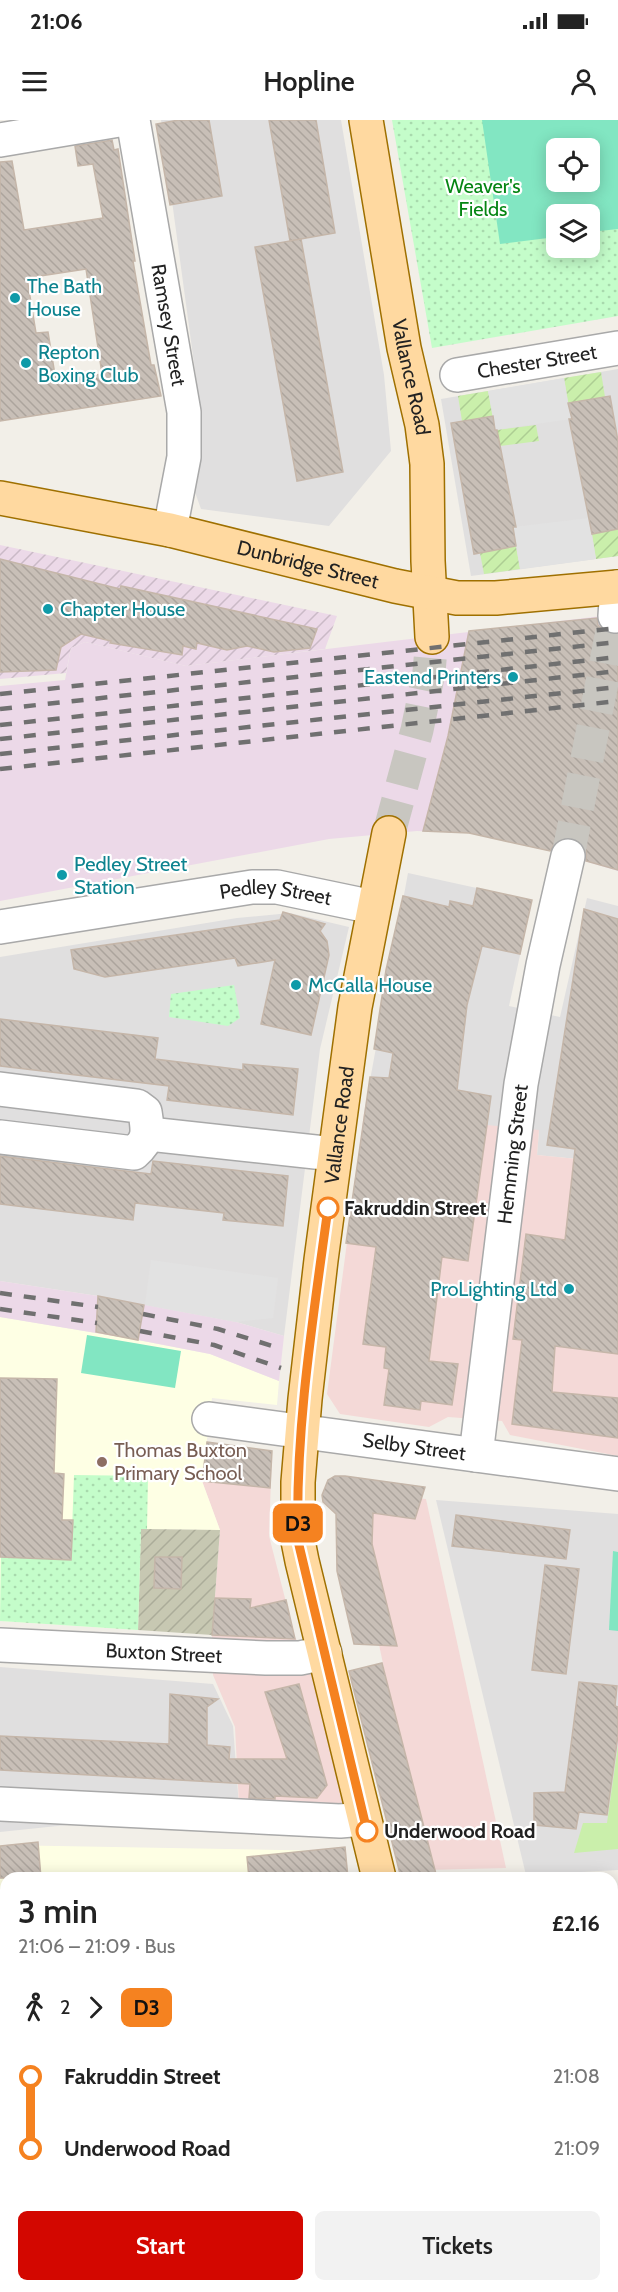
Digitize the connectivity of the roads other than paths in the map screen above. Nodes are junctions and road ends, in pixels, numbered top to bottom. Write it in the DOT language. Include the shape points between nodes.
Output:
graph roads {
  1 [pos="119,120"];
  2 [pos="133,120"];
  3 [pos="366,120"];
  4 [pos="0,140"];
  5 [pos="618,348"];
  6 [pos="457,375"];
  7 [pos="0,498"];
  8 [pos="170,530"];
  9 [pos="431,593"];
  10 [pos="617,596"];
  11 [pos="432,637"];
  12 [pos="389,833"];
  13 [pos="568,856"];
  14 [pos="373,907"];
  15 [pos="0,927"];
  16 [pos="0,1089"];
  17 [pos="149,1134"];
  18 [pos="0,1137"];
  19 [pos="334,1154"];
  20 [pos="209,1419"];
  21 [pos="302,1431"];
  22 [pos="476,1455"];
  23 [pos="618,1474"];
  24 [pos="0,1645"];
  25 [pos="325,1653"];
  26 [pos="0,1804"];
  27 [pos="364,1819"];
  28 [pos="377,1872"];
  1 -- 4 [label="street"];
  2 -- 8 [label="street, Ramsey Street" via="184,412 184,457"];
  3 -- 9 [label="main road, Vallance Road" via="400,327 422,425"];
  5 -- 6 [label="street, Chester Street"];
  7 -- 8 [label="main road, Dunbridge Street"];
  8 -- 9 [label="main road, Dunbridge Street"];
  9 -- 10 [label="main road, Dunbridge Street" via="483,599"];
  9 -- 11 [label="main road, Vallance Road"];
  12 -- 14 [label="main road, Vallance Road"];
  13 -- 22 [label="street, Hemming Street" via="521,1084"];
  14 -- 15 [label="street, Pedley Street" via="288,889 252,887"];
  14 -- 19 [label="main road, Vallance Road"];
  16 -- 17 [label="street" via="136,1106 145,1112"];
  17 -- 18 [label="street" via="134,1154"];
  17 -- 19 [label="street"];
  19 -- 21 [label="main road, Vallance Road"];
  20 -- 21 [label="street, Selby Street"];
  21 -- 22 [label="street, Selby Street"];
  21 -- 25 [label="main road, Vallance Road" via="298,1541"];
  22 -- 23 [label="street, Selby Street"];
  24 -- 25 [label="street, Buxton Street" via="266,1658"];
  25 -- 27 [label="main road, Vallance Road"];
  26 -- 27 [label="street"];
  27 -- 28 [label="main road, Vallance Road"];
}
